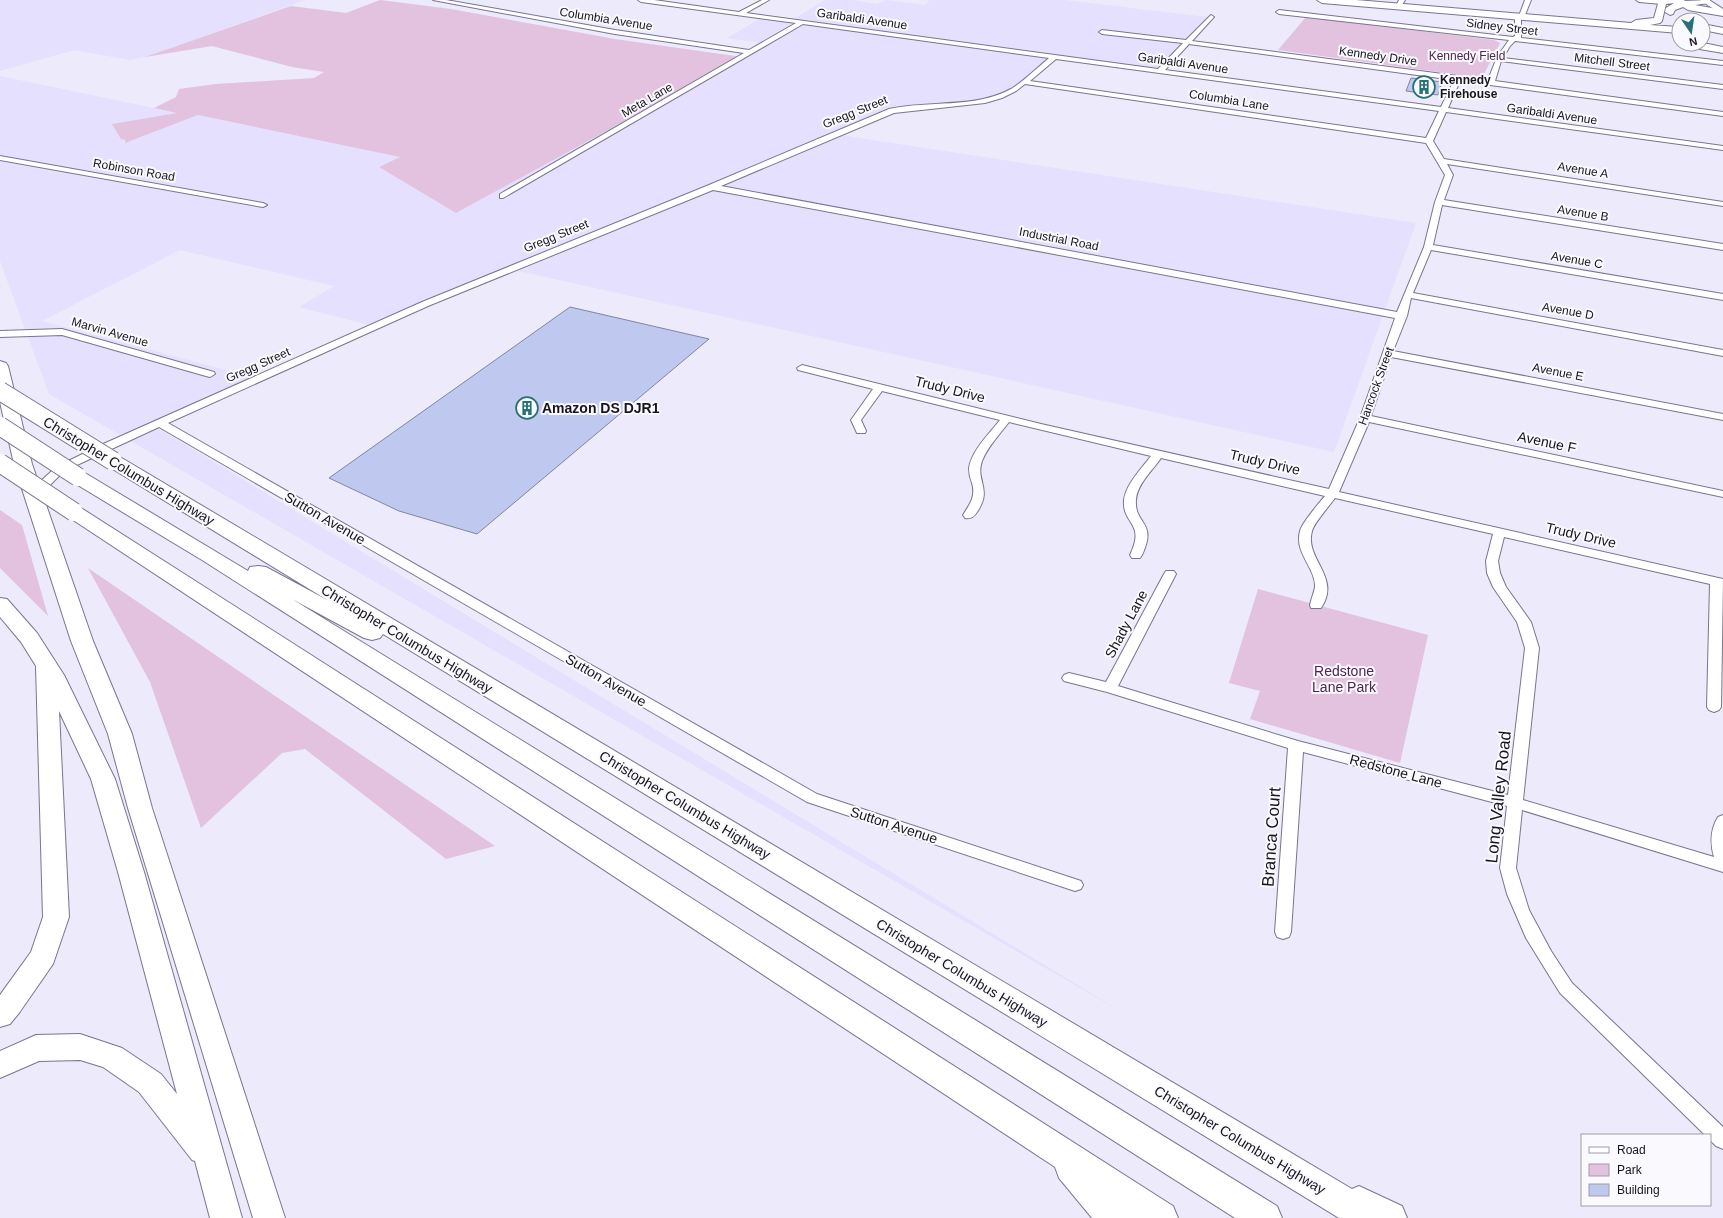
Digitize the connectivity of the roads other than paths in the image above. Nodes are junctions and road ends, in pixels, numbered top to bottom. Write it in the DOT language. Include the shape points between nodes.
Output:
graph roads {
  1 [pos="436,0"];
  2 [pos="641,0"];
  3 [pos="766,0"];
  4 [pos="1322,0"];
  5 [pos="1349,0"];
  6 [pos="1528,0"];
  7 [pos="1639,0"];
  8 [pos="1680,0"];
  9 [pos="1692,0"];
  10 [pos="1705,0"];
  11 [pos="1401,2"];
  12 [pos="1662,2"];
  13 [pos="1671,8"];
  14 [pos="1279,12"];
  15 [pos="1671,12"];
  16 [pos="1723,13"];
  17 [pos="739,14"];
  18 [pos="1520,16"];
  19 [pos="1211,17"];
  20 [pos="802,22"];
  21 [pos="1596,23"];
  22 [pos="1625,23"];
  23 [pos="1671,28"];
  24 [pos="1671,28"];
  25 [pos="1711,31"];
  26 [pos="1102,32"];
  27 [pos="1722,32"];
  28 [pos="1512,39"];
  29 [pos="1670,39"];
  30 [pos="1188,42"];
  31 [pos="1711,46"];
  32 [pos="1711,47"];
  33 [pos="1723,48"];
  34 [pos="749,52"];
  35 [pos="1054,57"];
  36 [pos="1499,59"];
  37 [pos="1723,63"];
  38 [pos="1160,71"];
  39 [pos="1458,78"];
  40 [pos="1025,82"];
  41 [pos="1491,83"];
  42 [pos="1723,87"];
  43 [pos="1444,110"];
  44 [pos="1723,114"];
  45 [pos="1429,141"];
  46 [pos="1723,148"];
  47 [pos="0,158"];
  48 [pos="1440,161"];
  49 [pos="712,187"];
  50 [pos="503,196"];
  51 [pos="1439,202"];
  52 [pos="1723,204"];
  53 [pos="263,205"];
  54 [pos="1428,247"];
  55 [pos="1723,248"];
  56 [pos="1408,295"];
  57 [pos="1723,297"];
  58 [pos="1402,316"];
  59 [pos="0,334"];
  60 [pos="1388,353"];
  61 [pos="1723,353"];
  62 [pos="0,366"];
  63 [pos="802,368"];
  64 [pos="210,374"];
  65 [pos="880,387"];
  66 [pos="0,391"];
  67 [pos="1723,417"];
  68 [pos="1007,418"];
  69 [pos="1365,418"];
  70 [pos="160,423"];
  71 [pos="0,426"];
  72 [pos="861,431"];
  73 [pos="20,452"];
  74 [pos="109,454"];
  75 [pos="1159,454"];
  76 [pos="0,463"];
  77 [pos="1332,493"];
  78 [pos="1723,494"];
  79 [pos="36,503"];
  80 [pos="969,515"];
  81 [pos="1499,532"];
  82 [pos="1136,555"];
  83 [pos="209,556"];
  84 [pos="1170,574"];
  85 [pos="1720,583"];
  86 [pos="0,604"];
  87 [pos="1316,605"];
  88 [pos="46,665"];
  89 [pos="1069,678"];
  90 [pos="1110,688"];
  91 [pos="504,698"];
  92 [pos="1714,707"];
  93 [pos="1296,745"];
  94 [pos="1516,803"];
  95 [pos="1723,822"];
  96 [pos="1723,859"];
  97 [pos="1723,866"];
  98 [pos="1075,885"];
  99 [pos="1283,932"];
  100 [pos="0,1014"];
  101 [pos="0,1065"];
  102 [pos="1723,1140"];
  103 [pos="1246,1143"];
  104 [pos="1056,1150"];
  105 [pos="209,1158"];
  106 [pos="226,1218"];
  107 [pos="269,1218"];
  108 [pos="1114,1218"];
  109 [pos="1161,1218"];
  110 [pos="1264,1218"];
  111 [pos="1370,1218"];
  112 [pos="1390,1218"];
  1 -- 34 [label="street, Columbia Avenue" via="621,33"];
  2 -- 17 [label="street, Garibaldi Avenue"];
  3 -- 17 [label="street"];
  4 -- 18 [label="highway"];
  5 -- 11 [label="highway"];
  6 -- 18 [label="street"];
  7 -- 12 [label="street"];
  8 -- 12 [label="highway"];
  9 -- 10 [label="highway"];
  10 -- 13 [label="highway"];
  10 -- 16 [label="main road"];
  11 -- 18 [label="highway"];
  12 -- 22 [label="highway" via="1659,19"];
  13 -- 15 [label="highway"];
  13 -- 16 [label="highway" via="1695,8"];
  14 -- 28 [label="street, Sidney Street"];
  17 -- 20 [label="street, Garibaldi Avenue"];
  18 -- 21 [label="highway"];
  18 -- 22 [label="highway"];
  18 -- 28 [label="street" via="1518,37"];
  19 -- 30 [label="street"];
  20 -- 34 [label="street, Meta Lane"];
  20 -- 35 [label="street, Garibaldi Avenue"];
  21 -- 24 [label="highway"];
  21 -- 29 [label="highway"];
  22 -- 23 [label="highway"];
  25 -- 27 [label="highway"];
  26 -- 30 [label="street, Kennedy Drive"];
  28 -- 36 [label="street"];
  28 -- 37 [label="street, Sidney Street"];
  30 -- 38 [label="street"];
  30 -- 39 [label="street, Kennedy Drive"];
  31 -- 33 [label="highway"];
  32 -- 33 [label="highway"];
  34 -- 50 [label="street, Meta Lane"];
  35 -- 38 [label="street, Garibaldi Avenue"];
  35 -- 40 [label="street, Gregg Street"];
  36 -- 41 [label="street"];
  36 -- 42 [label="street, Mitchell Street"];
  38 -- 43 [label="street, Garibaldi Avenue"];
  39 -- 41 [label="street, Kennedy Drive"];
  39 -- 43 [label="street"];
  40 -- 45 [label="street, Columbia Lane"];
  40 -- 49 [label="street, Gregg Street" via="1008,94 989,100 915,106 892,111"];
  41 -- 44 [label="street, Kennedy Drive"];
  43 -- 45 [label="street"];
  43 -- 46 [label="street, Garibaldi Avenue"];
  45 -- 48 [label="street"];
  47 -- 53 [label="street, Robinson Road"];
  48 -- 51 [label="street, Hancock Street" via="1449,175"];
  48 -- 52 [label="street, Avenue A"];
  49 -- 58 [label="street, Industrial Road"];
  49 -- 70 [label="street, Gregg Street" via="425,304"];
  51 -- 54 [label="street, Hancock Street"];
  51 -- 55 [label="street, Avenue B"];
  54 -- 56 [label="street, Hancock Street"];
  54 -- 57 [label="street, Avenue C"];
  56 -- 58 [label="street, Hancock Street"];
  56 -- 61 [label="street, Avenue D"];
  58 -- 60 [label="street, Hancock Street"];
  59 -- 64 [label="street, Marvin Avenue" via="62,332"];
  60 -- 67 [label="street, Avenue E"];
  60 -- 69 [label="street, Hancock Street"];
  62 -- 73 [label="highway"];
  63 -- 65 [label="street, Trudy Drive"];
  65 -- 68 [label="street, Trudy Drive"];
  65 -- 72 [label="street" via="856,420"];
  66 -- 74 [label="highway, Christopher Columbus Highway, bridge"];
  68 -- 75 [label="street, Trudy Drive"];
  68 -- 80 [label="street" via="978,458 975,476 979,499"];
  69 -- 77 [label="street, Hancock Street"];
  69 -- 78 [label="street, Avenue F"];
  70 -- 74 [label="street, Gregg Street"];
  70 -- 98 [label="street, Sutton Avenue" via="812,798"];
  71 -- 83 [label="highway, Christopher Columbus Highway, bridge" via="78,477"];
  73 -- 74 [label="street, Gregg Street" via="65,457"];
  73 -- 79 [label="highway"];
  74 -- 79 [label="street, Gregg Street" via="60,469 46,482"];
  74 -- 91 [label="highway, Christopher Columbus Highway"];
  75 -- 77 [label="street, Trudy Drive"];
  75 -- 82 [label="street" via="1131,493 1132,511 1140,524 1143,536"];
  76 -- 104 [label="highway, bridge"];
  77 -- 81 [label="street, Trudy Drive"];
  77 -- 87 [label="street, Hancock Street" via="1306,530 1308,554 1320,578"];
  79 -- 107 [label="highway" via="82,641 120,734 142,816"];
  81 -- 85 [label="street, Trudy Drive"];
  81 -- 94 [label="street, Long Valley Road" via="1492,564 1494,576 1500,590 1522,618 1532,648"];
  83 -- 91 [label="highway" via="256,570 418,658"];
  83 -- 110 [label="highway, Christopher Columbus Highway"];
  84 -- 90 [label="street, Shady Lane"];
  85 -- 92 [label="street"];
  86 -- 88 [label="highway" via="29,638"];
  88 -- 100 [label="highway" via="56,917 43,956"];
  88 -- 105 [label="highway" via="56,680 103,779"];
  89 -- 90 [label="street, Redstone Lane"];
  90 -- 93 [label="street, Redstone Lane"];
  91 -- 103 [label="highway, Christopher Columbus Highway"];
  93 -- 94 [label="street, Redstone Lane"];
  93 -- 99 [label="street, Branca Court"];
  94 -- 97 [label="street, Redstone Lane"];
  94 -- 102 [label="street, Long Valley Road" via="1508,868 1516,898 1531,933 1550,966 1566,988"];
  95 -- 96 [label="street" via="1718,836"];
  101 -- 105 [label="highway" via="36,1048 80,1047 112,1057 150,1083"];
  103 -- 111 [label="highway, Christopher Columbus Highway"];
  103 -- 112 [label="highway"];
  104 -- 108 [label="highway"];
  104 -- 109 [label="highway"];
  105 -- 106 [label="highway"];
}
